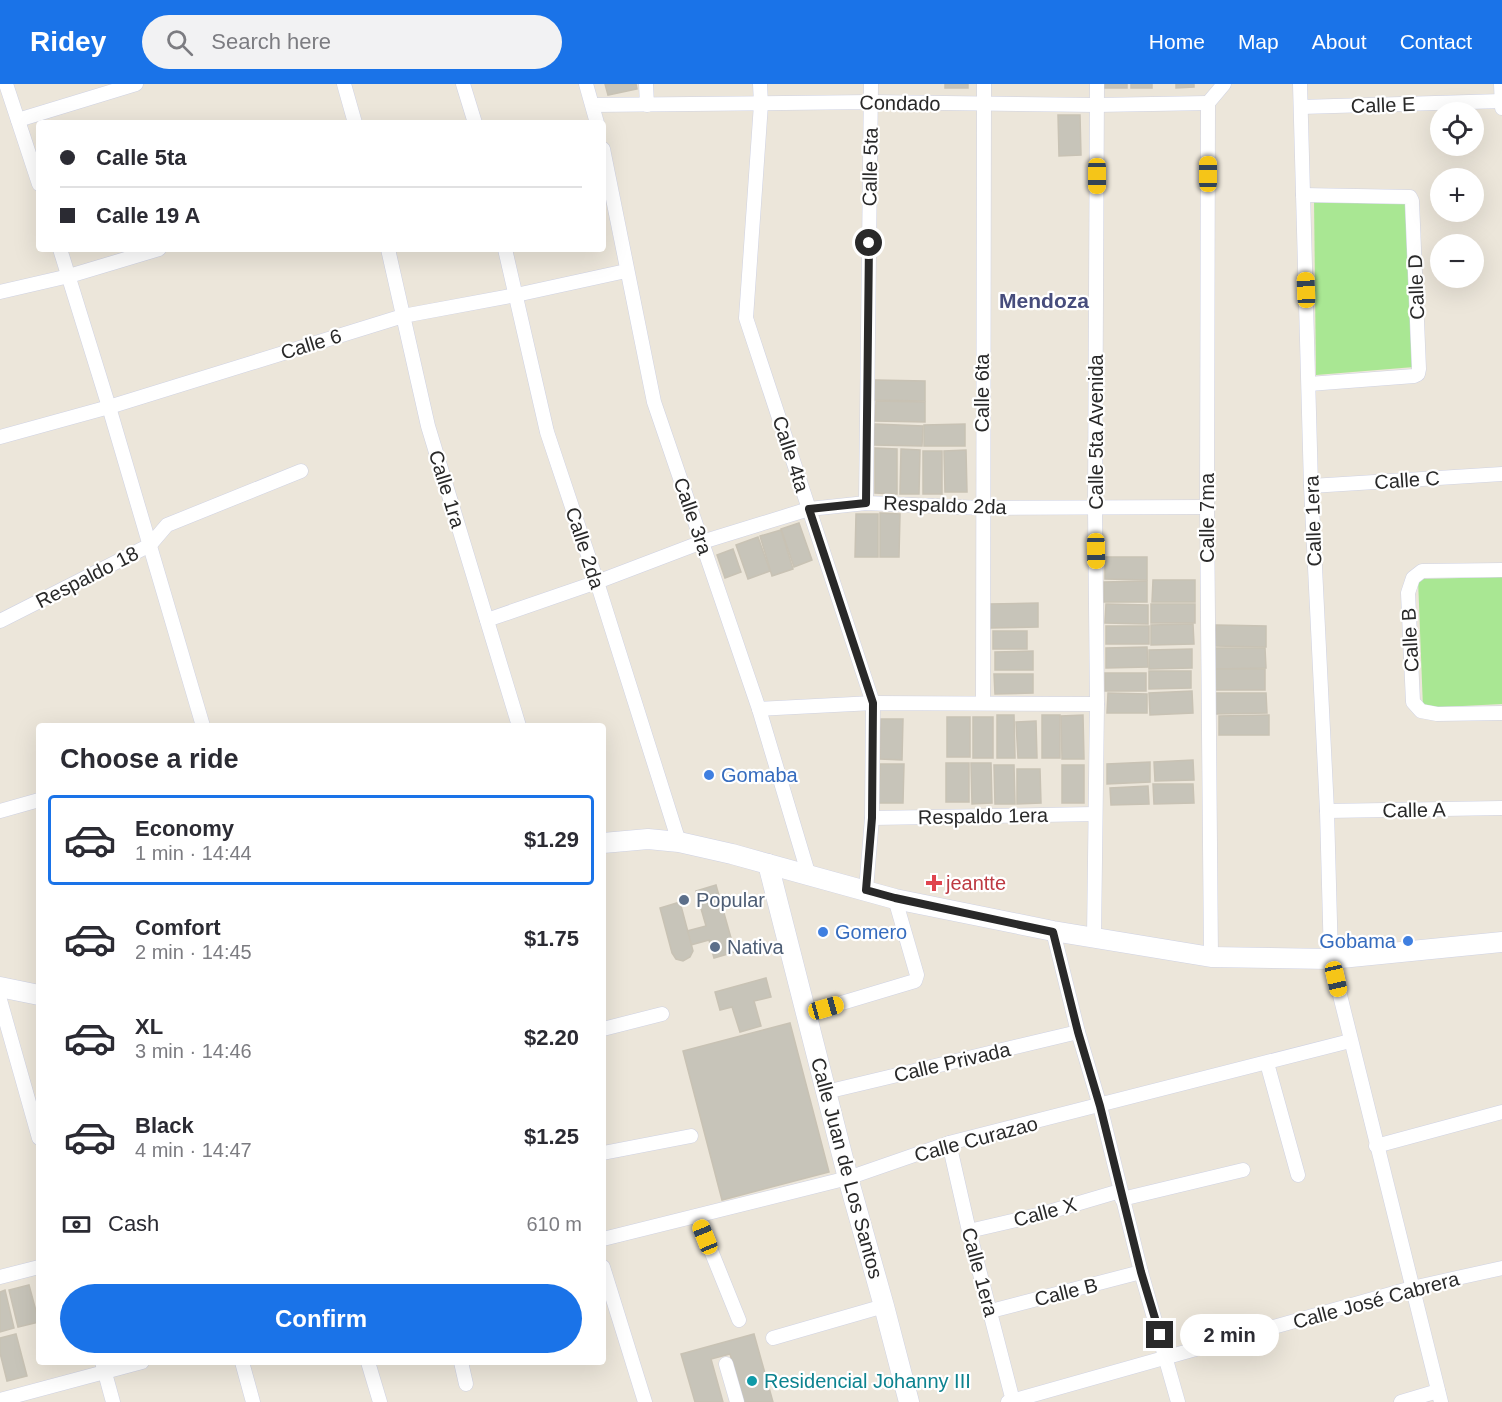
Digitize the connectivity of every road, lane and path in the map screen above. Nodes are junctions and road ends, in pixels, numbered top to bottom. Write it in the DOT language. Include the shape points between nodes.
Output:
graph roads {
  1 [pos="6,84"];
  2 [pos="136,84"];
  3 [pos="344,84"];
  4 [pos="463,84"];
  5 [pos="586,84"];
  6 [pos="646,84"];
  7 [pos="760,84"];
  8 [pos="871,84"];
  9 [pos="984,84"];
  10 [pos="1097,84"];
  11 [pos="1224,84"];
  12 [pos="1300,84"];
  13 [pos="1501,84"];
  14 [pos="1502,101"];
  15 [pos="871,102"];
  16 [pos="1208,103"];
  17 [pos="761,104"];
  18 [pos="984,104"];
  19 [pos="593,105"];
  20 [pos="646,105"];
  21 [pos="1097,105"];
  22 [pos="1301,107"];
  23 [pos="1502,110"];
  24 [pos="18,120"];
  25 [pos="354,120"];
  26 [pos="474,120"];
  27 [pos="596,120"];
  28 [pos="606,165"];
  29 [pos="36,175"];
  30 [pos="1303,195"];
  31 [pos="61,252"];
  32 [pos="149,252"];
  33 [pos="389,252"];
  34 [pos="506,252"];
  35 [pos="626,272"];
  36 [pos="69,276"];
  37 [pos="0,292"];
  38 [pos="516,295"];
  39 [pos="403,316"];
  40 [pos="1309,384"];
  41 [pos="109,407"];
  42 [pos="0,437"];
  43 [pos="301,471"];
  44 [pos="1502,474"];
  45 [pos="1311,486"];
  46 [pos="866,503"];
  47 [pos="1095,507"];
  48 [pos="1207,507"];
  49 [pos="982,508"];
  50 [pos="809,509"];
  51 [pos="702,542"];
  52 [pos="150,545"];
  53 [pos="1502,570"];
  54 [pos="597,582"];
  55 [pos="487,620"];
  56 [pos="0,621"];
  57 [pos="983,702"];
  58 [pos="873,703"];
  59 [pos="1097,704"];
  60 [pos="759,709"];
  61 [pos="1502,713"];
  62 [pos="202,723"];
  63 [pos="518,723"];
  64 [pos="36,801"];
  65 [pos="1502,808"];
  66 [pos="0,811"];
  67 [pos="1327,811"];
  68 [pos="1095,814"];
  69 [pos="872,818"];
  70 [pos="679,842"];
  71 [pos="606,843"];
  72 [pos="768,864"];
  73 [pos="809,876"];
  74 [pos="866,890"];
  75 [pos="895,898"];
  76 [pos="1053,932"];
  77 [pos="1094,938"];
  78 [pos="1502,945"];
  79 [pos="1211,957"];
  80 [pos="1331,959"];
  81 [pos="0,987"];
  82 [pos="36,993"];
  83 [pos="0,1000"];
  84 [pos="662,1014"];
  85 [pos="805,1014"];
  86 [pos="606,1028"];
  87 [pos="1078,1032"];
  88 [pos="1350,1041"];
  89 [pos="1267,1063"];
  90 [pos="826,1092"];
  91 [pos="1100,1106"];
  92 [pos="1502,1112"];
  93 [pos="36,1127"];
  94 [pos="691,1136"];
  95 [pos="949,1143"];
  96 [pos="1376,1146"];
  97 [pos="606,1152"];
  98 [pos="1243,1170"];
  99 [pos="1298,1175"];
  100 [pos="848,1178"];
  101 [pos="1121,1195"];
  102 [pos="697,1216"];
  103 [pos="969,1231"];
  104 [pos="606,1238"];
  105 [pos="36,1268"];
  106 [pos="1502,1268"];
  107 [pos="1141,1272"];
  108 [pos="0,1277"];
  109 [pos="606,1277"];
  110 [pos="1412,1288"];
  111 [pos="884,1306"];
  112 [pos="991,1311"];
  113 [pos="739,1320"];
  114 [pos="773,1338"];
  115 [pos="1166,1356"];
  116 [pos="726,1364"];
  117 [pos="119,1365"];
  118 [pos="243,1365"];
  119 [pos="369,1365"];
  120 [pos="462,1365"];
  121 [pos="104,1367"];
  122 [pos="466,1384"];
  123 [pos="1439,1397"];
  124 [pos="2,1401"];
  125 [pos="1010,1401"];
  126 [pos="113,1402"];
  127 [pos="253,1402"];
  128 [pos="380,1402"];
  129 [pos="645,1402"];
  130 [pos="737,1402"];
  131 [pos="909,1402"];
  132 [pos="1178,1402"];
  133 [pos="1401,1402"];
  1 -- 24 [label="street"];
  2 -- 24 [label="street"];
  3 -- 25 [label="street"];
  4 -- 26 [label="street"];
  5 -- 19 [label="street"];
  6 -- 20 [label="street"];
  7 -- 17 [label="street, Calle 4ta"];
  8 -- 15 [label="street, Calle 5ta"];
  9 -- 18 [label="street, Calle 6ta"];
  10 -- 21 [label="street, Calle 5ta Avenida"];
  11 -- 16 [label="street"];
  12 -- 22 [label="street, Calle 1era"];
  13 -- 14 [label="street"];
  14 -- 22 [label="street, Calle E"];
  14 -- 23 [label="street"];
  15 -- 17 [label="street, Condado"];
  15 -- 18 [label="street, Condado"];
  15 -- 46 [label="street, Calle 5ta"];
  16 -- 21 [label="street, Condado"];
  16 -- 48 [label="street, Calle 7ma"];
  17 -- 20 [label="street, Condado"];
  17 -- 50 [label="street, Calle 4ta" via="746,318"];
  18 -- 21 [label="street, Condado"];
  18 -- 49 [label="street, Calle 6ta"];
  19 -- 20 [label="street, Condado"];
  19 -- 27 [label="street"];
  21 -- 47 [label="street, Calle 5ta Avenida"];
  22 -- 30 [label="street, Calle 1era"];
  24 -- 29 [label="street"];
  28 -- 35 [label="street, Calle 3ra"];
  30 -- 40 [label="street, Calle 1era"];
  30 -- 40 [label="street, Calle D" via="1410,197 1419,369 1414,376"];
  31 -- 36 [label="street"];
  32 -- 36 [label="street"];
  33 -- 39 [label="street, Calle 1ra"];
  34 -- 38 [label="street, Calle 2da"];
  35 -- 38 [label="street, Calle 6"];
  35 -- 51 [label="street, Calle 3ra" via="654,402"];
  36 -- 37 [label="street"];
  36 -- 41 [label="street"];
  38 -- 39 [label="street, Calle 6"];
  38 -- 54 [label="street, Calle 2da" via="547,432"];
  39 -- 41 [label="street, Calle 6"];
  39 -- 55 [label="street, Calle 1ra" via="428,426"];
  40 -- 45 [label="street, Calle 1era"];
  41 -- 42 [label="street, Calle 6"];
  41 -- 52 [label="street"];
  43 -- 52 [label="street, Respaldo 18" via="167,525"];
  44 -- 45 [label="street, Calle C"];
  45 -- 67 [label="street, Calle 1era"];
  46 -- 49 [label="street, Respaldo 2da"];
  46 -- 50 [label="street, Respaldo 2da"];
  47 -- 48 [label="street, Respaldo 2da"];
  47 -- 49 [label="street, Respaldo 2da"];
  47 -- 59 [label="street, Calle 5ta Avenida"];
  48 -- 79 [label="street, Calle 7ma"];
  49 -- 57 [label="street, Calle 6ta"];
  50 -- 51 [label="street, Respaldo 2da"];
  50 -- 58 [label="street, Calle 4ta"];
  51 -- 54 [label="street, Respaldo 2da"];
  51 -- 60 [label="street, Calle 3ra"];
  52 -- 56 [label="street, Respaldo 18"];
  52 -- 62 [label="street"];
  53 -- 61 [label="street, Calle B" via="1422,571 1413,578 1408,593 1413,702 1421,711 1437,714"];
  54 -- 55 [label="street, Respaldo 2da"];
  54 -- 70 [label="street, Calle 2da"];
  55 -- 63 [label="street, Calle 1ra"];
  57 -- 58 [label="street"];
  57 -- 59 [label="street"];
  58 -- 60 [label="street"];
  58 -- 69 [label="street, Calle 4ta"];
  59 -- 68 [label="street, Calle 5ta Avenida"];
  60 -- 73 [label="street, Calle 3ra"];
  64 -- 66 [label="street"];
  65 -- 67 [label="street, Calle A"];
  67 -- 80 [label="street, Calle 1era"];
  68 -- 69 [label="street, Respaldo 1era"];
  68 -- 77 [label="street, Calle 5ta Avenida"];
  69 -- 74 [label="street, Calle 4ta"];
  70 -- 71 [label="street" via="648,839"];
  70 -- 72 [label="street"];
  72 -- 73 [label="street"];
  72 -- 85 [label="street, Calle Juan de Los Santos"];
  73 -- 74 [label="street"];
  74 -- 75 [label="street"];
  75 -- 76 [label="street"];
  75 -- 85 [label="street" via="917,975 915,981"];
  76 -- 77 [label="street"];
  76 -- 87 [label="street"];
  77 -- 79 [label="street"];
  78 -- 80 [label="street"];
  79 -- 80 [label="street"];
  80 -- 88 [label="street, Calle 1era"];
  81 -- 82 [label="street"];
  83 -- 93 [label="street"];
  84 -- 86 [label="street"];
  85 -- 90 [label="street, Calle Juan de Los Santos"];
  87 -- 90 [label="street, Calle Privada"];
  87 -- 91 [label="street"];
  88 -- 89 [label="street, Calle Curazao"];
  88 -- 96 [label="street, Calle 1era"];
  89 -- 91 [label="street, Calle Curazao"];
  89 -- 99 [label="street"];
  90 -- 100 [label="street, Calle Juan de Los Santos"];
  91 -- 95 [label="street, Calle Curazao"];
  91 -- 101 [label="street"];
  92 -- 96 [label="street"];
  94 -- 97 [label="street"];
  95 -- 100 [label="street, Calle Curazao"];
  95 -- 103 [label="street, Calle 1era"];
  96 -- 110 [label="street, Calle 1era"];
  98 -- 101 [label="street, Calle X"];
  100 -- 102 [label="street, Calle Curazao"];
  100 -- 111 [label="street, Calle Juan de Los Santos"];
  101 -- 103 [label="street, Calle X"];
  101 -- 107 [label="street"];
  102 -- 104 [label="street, Calle Curazao"];
  102 -- 113 [label="street"];
  103 -- 112 [label="street, Calle 1era"];
  105 -- 108 [label="street"];
  106 -- 110 [label="street, Calle José Cabrera"];
  107 -- 112 [label="street, Calle B"];
  107 -- 115 [label="street"];
  109 -- 129 [label="street"];
  110 -- 115 [label="street, Calle José Cabrera"];
  110 -- 123 [label="street, Calle 1era"];
  111 -- 114 [label="street"];
  111 -- 131 [label="street, Calle Juan de Los Santos"];
  112 -- 125 [label="street, Calle 1era"];
  115 -- 125 [label="street, Calle José Cabrera"];
  115 -- 132 [label="street"];
  116 -- 130 [label="street"];
  117 -- 121 [label="street"];
  118 -- 127 [label="street"];
  119 -- 128 [label="street"];
  120 -- 122 [label="street"];
  121 -- 124 [label="street"];
  121 -- 126 [label="street"];
  123 -- 133 [label="street"];
}
